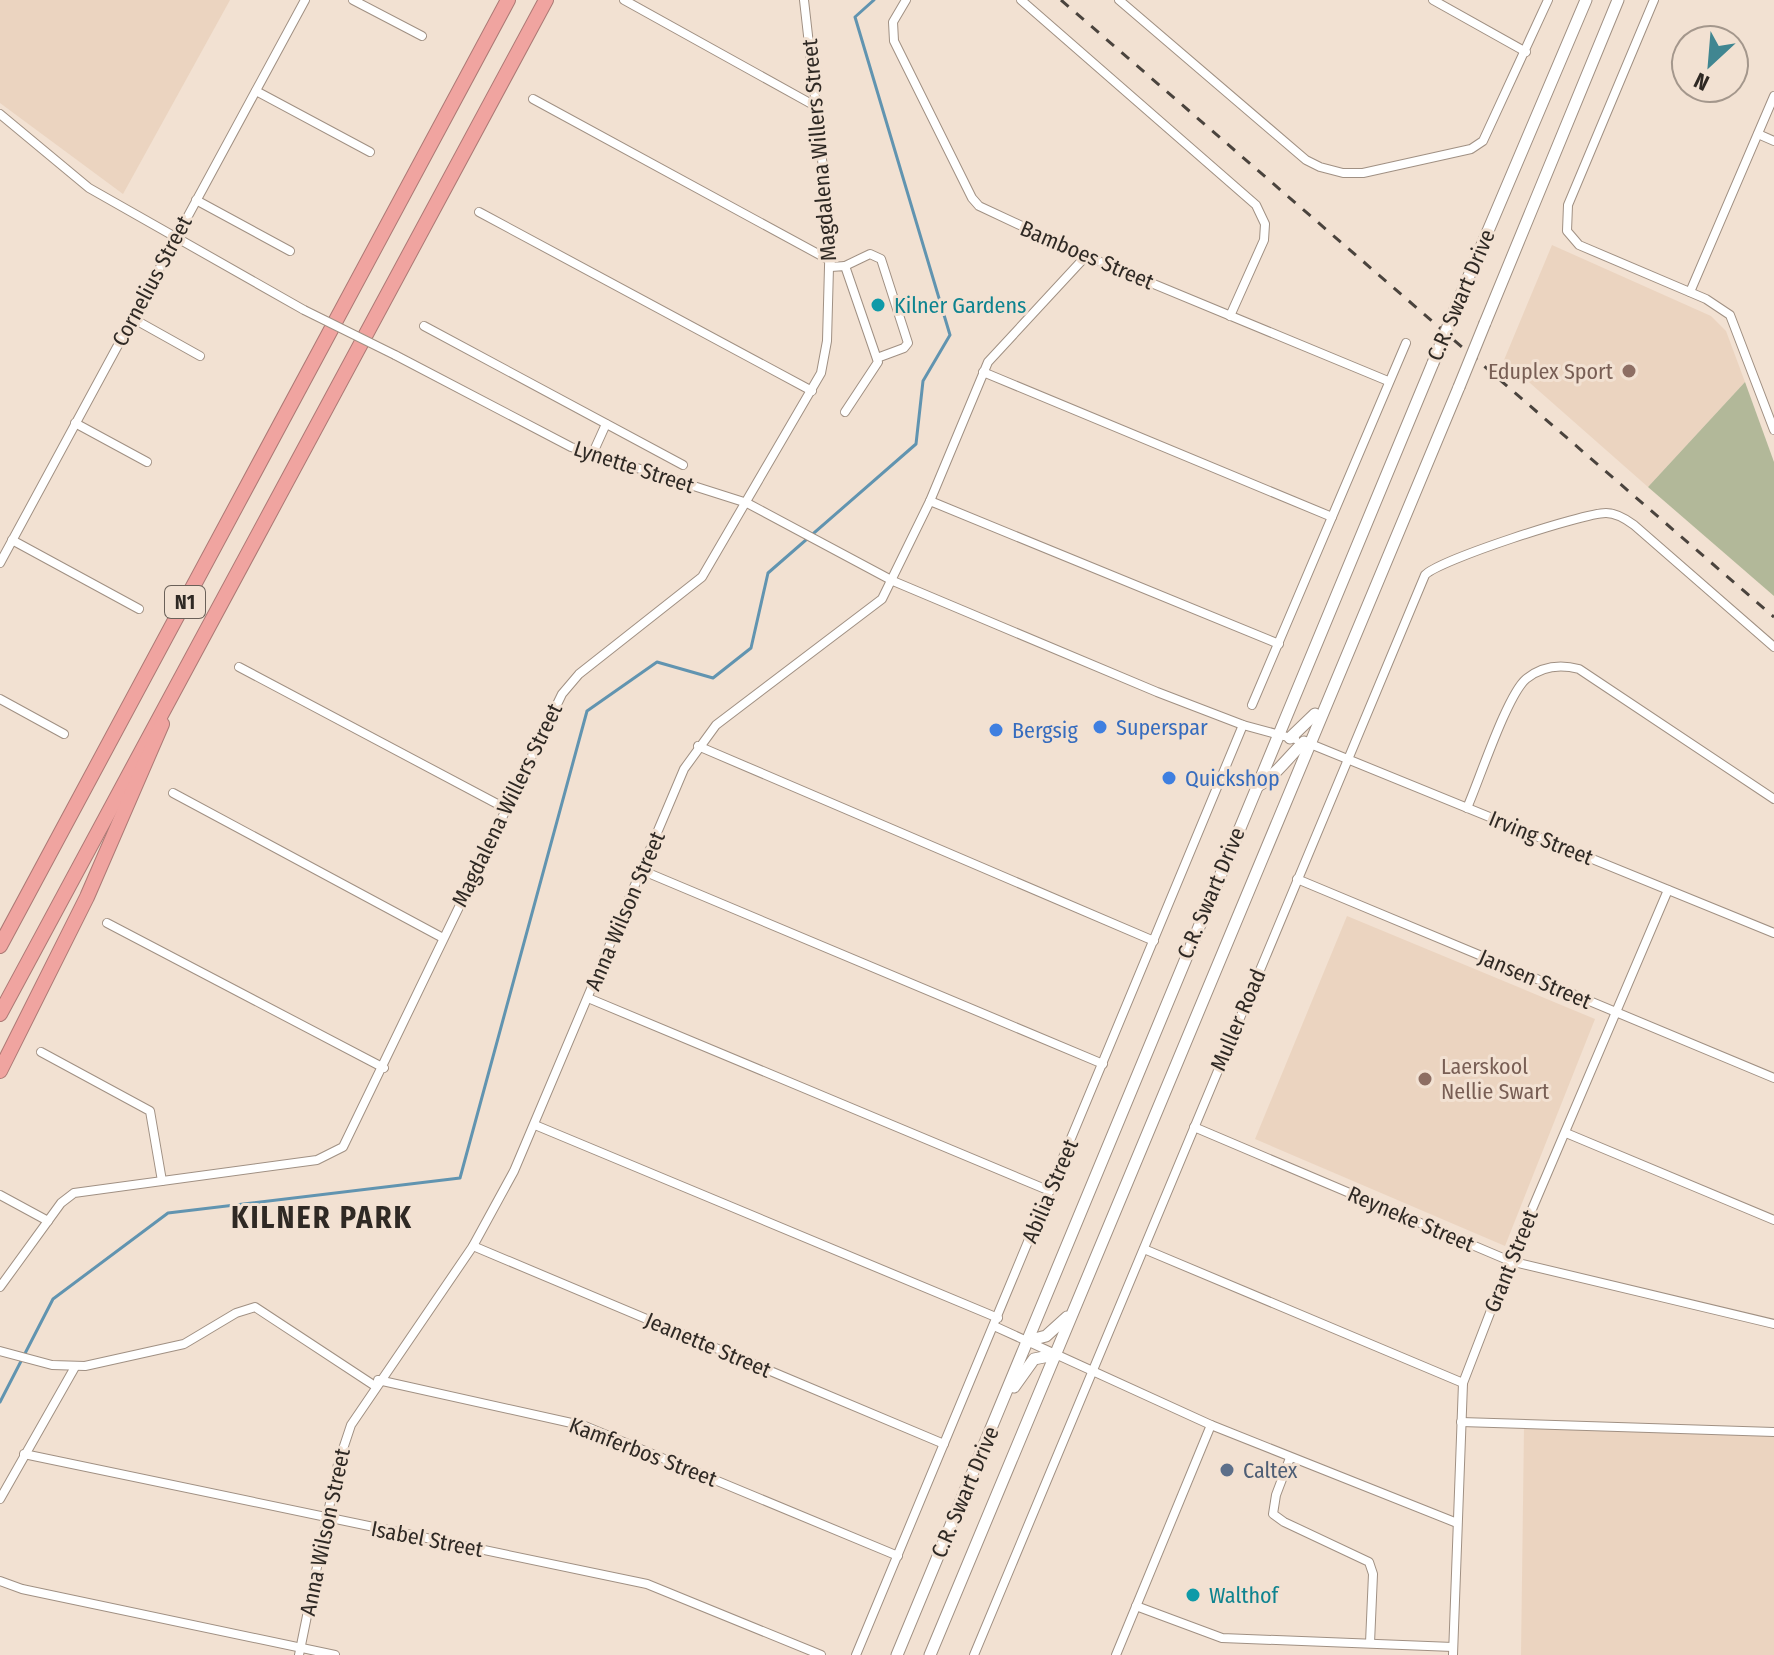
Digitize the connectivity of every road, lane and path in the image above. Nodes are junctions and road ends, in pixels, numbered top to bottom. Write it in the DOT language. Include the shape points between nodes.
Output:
graph roads {
  1 [pos="305,0"];
  2 [pos="353,0"];
  3 [pos="508,0"];
  4 [pos="546,0"];
  5 [pos="624,0"];
  6 [pos="804,0"];
  7 [pos="906,0"];
  8 [pos="1021,0"];
  9 [pos="1119,0"];
  10 [pos="1433,0"];
  11 [pos="1548,0"];
  12 [pos="1586,0"];
  13 [pos="1618,0"];
  14 [pos="1654,0"];
  15 [pos="422,36"];
  16 [pos="1526,52"];
  17 [pos="256,91"];
  18 [pos="1774,96"];
  19 [pos="533,99"];
  20 [pos="817,107"];
  21 [pos="0,114"];
  22 [pos="1758,134"];
  23 [pos="1774,141"];
  24 [pos="370,152"];
  25 [pos="196,200"];
  26 [pos="479,212"];
  27 [pos="174,239"];
  28 [pos="290,251"];
  29 [pos="1086,256"];
  30 [pos="831,264"];
  31 [pos="845,266"];
  32 [pos="1690,292"];
  33 [pos="1230,316"];
  34 [pos="132,318"];
  35 [pos="424,326"];
  36 [pos="1406,343"];
  37 [pos="200,356"];
  38 [pos="877,358"];
  39 [pos="983,372"];
  40 [pos="1388,381"];
  41 [pos="812,391"];
  42 [pos="845,412"];
  43 [pos="75,423"];
  44 [pos="606,424"];
  45 [pos="1774,430"];
  46 [pos="592,455"];
  47 [pos="147,462"];
  48 [pos="683,465"];
  49 [pos="930,501"];
  50 [pos="747,503"];
  51 [pos="1332,517"];
  52 [pos="12,540"];
  53 [pos="0,563"];
  54 [pos="893,581"];
  55 [pos="139,609"];
  56 [pos="1279,644"];
  57 [pos="1774,647"];
  58 [pos="239,667"];
  59 [pos="176,682"];
  60 [pos="0,699"];
  61 [pos="1326,701"];
  62 [pos="1252,705"];
  63 [pos="1243,725"];
  64 [pos="64,734"];
  65 [pos="1286,737"];
  66 [pos="1306,743"];
  67 [pos="698,746"];
  68 [pos="1348,759"];
  69 [pos="1257,786"];
  70 [pos="85,789"];
  71 [pos="173,793"];
  72 [pos="1774,799"];
  73 [pos="505,808"];
  74 [pos="1467,808"];
  75 [pos="641,870"];
  76 [pos="1297,879"];
  77 [pos="1668,890"];
  78 [pos="107,923"];
  79 [pos="0,933"];
  80 [pos="1774,933"];
  81 [pos="443,938"];
  82 [pos="1154,941"];
  83 [pos="0,946"];
  84 [pos="588,998"];
  85 [pos="1617,1013"];
  86 [pos="0,1014"];
  87 [pos="41,1052"];
  88 [pos="1103,1064"];
  89 [pos="384,1068"];
  90 [pos="0,1071"];
  91 [pos="1774,1078"];
  92 [pos="535,1125"];
  93 [pos="1194,1127"];
  94 [pos="1566,1133"];
  95 [pos="162,1181"];
  96 [pos="1050,1191"];
  97 [pos="0,1195"];
  98 [pos="1774,1220"];
  99 [pos="48,1221"];
  100 [pos="473,1246"];
  101 [pos="1144,1249"];
  102 [pos="1510,1261"];
  103 [pos="0,1287"];
  104 [pos="1072,1312"];
  105 [pos="996,1322"];
  106 [pos="1774,1324"];
  107 [pos="1027,1341"];
  108 [pos="0,1351"];
  109 [pos="1054,1355"];
  110 [pos="75,1367"];
  111 [pos="1091,1374"];
  112 [pos="376,1383"];
  113 [pos="1463,1383"];
  114 [pos="1003,1399"];
  115 [pos="1461,1422"];
  116 [pos="1211,1425"];
  117 [pos="1774,1432"];
  118 [pos="944,1444"];
  119 [pos="24,1454"];
  120 [pos="1290,1458"];
  121 [pos="0,1499"];
  122 [pos="326,1519"];
  123 [pos="1457,1523"];
  124 [pos="898,1556"];
  125 [pos="0,1581"];
  126 [pos="1136,1606"];
  127 [pos="1370,1643"];
  128 [pos="1453,1651"];
  129 [pos="300,1652"];
  130 [pos="335,1655"];
  131 [pos="821,1655"];
  132 [pos="856,1655"];
  133 [pos="897,1655"];
  134 [pos="930,1655"];
  135 [pos="974,1655"];
  136 [pos="1116,1655"];
  1 -- 17 [label="street, Cornelius Street"];
  2 -- 15 [label="street"];
  3 -- 70 [label="highway, N1"];
  4 -- 59 [label="highway, N1"];
  5 -- 20 [label="street"];
  6 -- 20 [label="street, Magdalena Willers Street"];
  7 -- 29 [label="street, Bamboes Street" via="894,19 894,41 973,201"];
  8 -- 33 [label="street" via="1256,205 1265,224 1264,240"];
  9 -- 16 [label="street" via="1306,160 1338,173 1363,173 1477,145 1490,131"];
  10 -- 16 [label="street"];
  11 -- 16 [label="street"];
  12 -- 65 [label="main road, C.R. Swart Drive, bridge" via="1433,363"];
  13 -- 61 [label="main road, C.R. Swart Drive, bridge"];
  14 -- 32 [label="street" via="1568,205 1567,231 1579,245"];
  17 -- 24 [label="street"];
  17 -- 25 [label="street, Cornelius Street"];
  18 -- 22 [label="street"];
  19 -- 30 [label="street"];
  20 -- 30 [label="street, Magdalena Willers Street"];
  21 -- 27 [label="street, Lynette Street" via="76,180"];
  22 -- 23 [label="street"];
  22 -- 32 [label="street"];
  25 -- 27 [label="street, Cornelius Street"];
  25 -- 28 [label="street"];
  26 -- 41 [label="street"];
  27 -- 34 [label="street, Cornelius Street"];
  27 -- 46 [label="street, Lynette Street, bridge"];
  29 -- 33 [label="street, Bamboes Street"];
  29 -- 39 [label="street, Anna Wilson Street"];
  30 -- 31 [label="street"];
  30 -- 41 [label="street, Magdalena Willers Street" via="825,356"];
  31 -- 38 [label="street"];
  31 -- 38 [label="street" via="870,254 881,259 908,343"];
  32 -- 45 [label="street" via="1730,315"];
  33 -- 40 [label="street, Bamboes Street"];
  34 -- 37 [label="street"];
  34 -- 43 [label="street, Cornelius Street"];
  35 -- 44 [label="street"];
  36 -- 40 [label="street"];
  38 -- 42 [label="street" via="876,369"];
  39 -- 49 [label="street, Anna Wilson Street"];
  39 -- 51 [label="street"];
  40 -- 51 [label="street"];
  41 -- 50 [label="street, Magdalena Willers Street"];
  43 -- 47 [label="street"];
  43 -- 52 [label="street, Cornelius Street"];
  44 -- 46 [label="street"];
  44 -- 48 [label="street"];
  46 -- 50 [label="street, Lynette Street"];
  49 -- 54 [label="street, Anna Wilson Street"];
  49 -- 56 [label="street"];
  50 -- 54 [label="street, Lynette Street"];
  50 -- 73 [label="street, Magdalena Willers Street" via="698,582 566,688"];
  51 -- 56 [label="street"];
  52 -- 53 [label="street, Cornelius Street"];
  52 -- 55 [label="street"];
  54 -- 63 [label="street, Lynette Street"];
  54 -- 67 [label="street, Anna Wilson Street" via="868,613 749,699"];
  56 -- 62 [label="street"];
  57 -- 68 [label="street, Muller Road" via="1634,525 1604,513 1432,568"];
  58 -- 73 [label="street"];
  59 -- 86 [label="highway, N1"];
  59 -- 90 [label="highway" via="159,736 87,897"];
  60 -- 64 [label="street"];
  61 -- 65 [label="main road" via="1312,720"];
  61 -- 66 [label="main road, C.R. Swart Drive"];
  63 -- 65 [label="street, Lynette Street"];
  63 -- 82 [label="street, Abilia Street"];
  65 -- 66 [label="street, Lynette Street"];
  65 -- 69 [label="main road, C.R. Swart Drive"];
  66 -- 68 [label="street, Irving Street"];
  66 -- 69 [label="main road" via="1269,781"];
  66 -- 104 [label="main road, C.R. Swart Drive"];
  67 -- 75 [label="street, Anna Wilson Street"];
  67 -- 82 [label="street"];
  68 -- 74 [label="street, Irving Street"];
  68 -- 76 [label="street, Muller Road"];
  69 -- 107 [label="main road, C.R. Swart Drive"];
  70 -- 79 [label="highway"];
  70 -- 83 [label="highway, N1"];
  71 -- 81 [label="street"];
  72 -- 74 [label="street" via="1579,669 1561,665 1538,671 1517,690"];
  73 -- 81 [label="street, Magdalena Willers Street"];
  74 -- 77 [label="street, Irving Street"];
  75 -- 84 [label="street, Anna Wilson Street"];
  75 -- 88 [label="street"];
  76 -- 85 [label="street, Jansen Street"];
  76 -- 93 [label="street, Muller Road"];
  77 -- 80 [label="street, Irving Street"];
  77 -- 85 [label="street, Grant Street"];
  78 -- 89 [label="street"];
  81 -- 89 [label="street, Magdalena Willers Street"];
  82 -- 88 [label="street, Abilia Street"];
  84 -- 92 [label="street, Anna Wilson Street"];
  84 -- 96 [label="street"];
  85 -- 91 [label="street, Jansen Street"];
  85 -- 94 [label="street, Grant Street"];
  87 -- 95 [label="street" via="150,1111"];
  88 -- 96 [label="street, Abilia Street"];
  89 -- 95 [label="street, Magdalena Willers Street" via="350,1136 334,1154"];
  92 -- 100 [label="street, Anna Wilson Street"];
  92 -- 105 [label="street"];
  93 -- 101 [label="street, Muller Road"];
  93 -- 102 [label="street, Reyneke Street"];
  94 -- 98 [label="street"];
  94 -- 102 [label="street, Grant Street"];
  95 -- 99 [label="street, Magdalena Willers Street" via="74,1193"];
  96 -- 105 [label="street, Abilia Street"];
  97 -- 99 [label="street"];
  99 -- 103 [label="street, Magdalena Willers Street"];
  100 -- 112 [label="street, Anna Wilson Street"];
  100 -- 118 [label="street, Jeanette Street"];
  101 -- 111 [label="street, Muller Road"];
  101 -- 113 [label="street"];
  102 -- 106 [label="street, Reyneke Street"];
  102 -- 113 [label="street, Grant Street"];
  104 -- 107 [label="main road" via="1046,1336"];
  104 -- 109 [label="main road, C.R. Swart Drive"];
  105 -- 107 [label="street"];
  105 -- 118 [label="street, Abilia Street"];
  107 -- 109 [label="street"];
  107 -- 114 [label="main road, C.R. Swart Drive"];
  108 -- 110 [label="street, Kamferbos Street"];
  109 -- 111 [label="street"];
  109 -- 114 [label="main road" via="1034,1359"];
  109 -- 134 [label="main road, C.R. Swart Drive"];
  110 -- 112 [label="street, Kamferbos Street" via="184,1344 252,1307"];
  110 -- 119 [label="street"];
  111 -- 116 [label="street"];
  111 -- 135 [label="street, Muller Road"];
  112 -- 122 [label="street, Anna Wilson Street" via="347,1433"];
  112 -- 124 [label="street, Kamferbos Street" via="585,1426"];
  113 -- 115 [label="street, Grant Street"];
  114 -- 133 [label="main road, C.R. Swart Drive"];
  115 -- 117 [label="street"];
  115 -- 123 [label="street, Grant Street"];
  116 -- 120 [label="street"];
  116 -- 126 [label="street"];
  118 -- 124 [label="street, Abilia Street"];
  119 -- 121 [label="street"];
  119 -- 122 [label="street, Isabel Street"];
  120 -- 123 [label="street"];
  120 -- 127 [label="street" via="1273,1514 1369,1562"];
  122 -- 129 [label="street, Anna Wilson Street"];
  122 -- 131 [label="street, Isabel Street" via="647,1584"];
  123 -- 128 [label="street, Grant Street"];
  124 -- 132 [label="street, Abilia Street"];
  125 -- 129 [label="street"];
  126 -- 127 [label="street" via="1222,1638"];
  126 -- 136 [label="street"];
  127 -- 128 [label="street"];
  129 -- 130 [label="street"];
}
